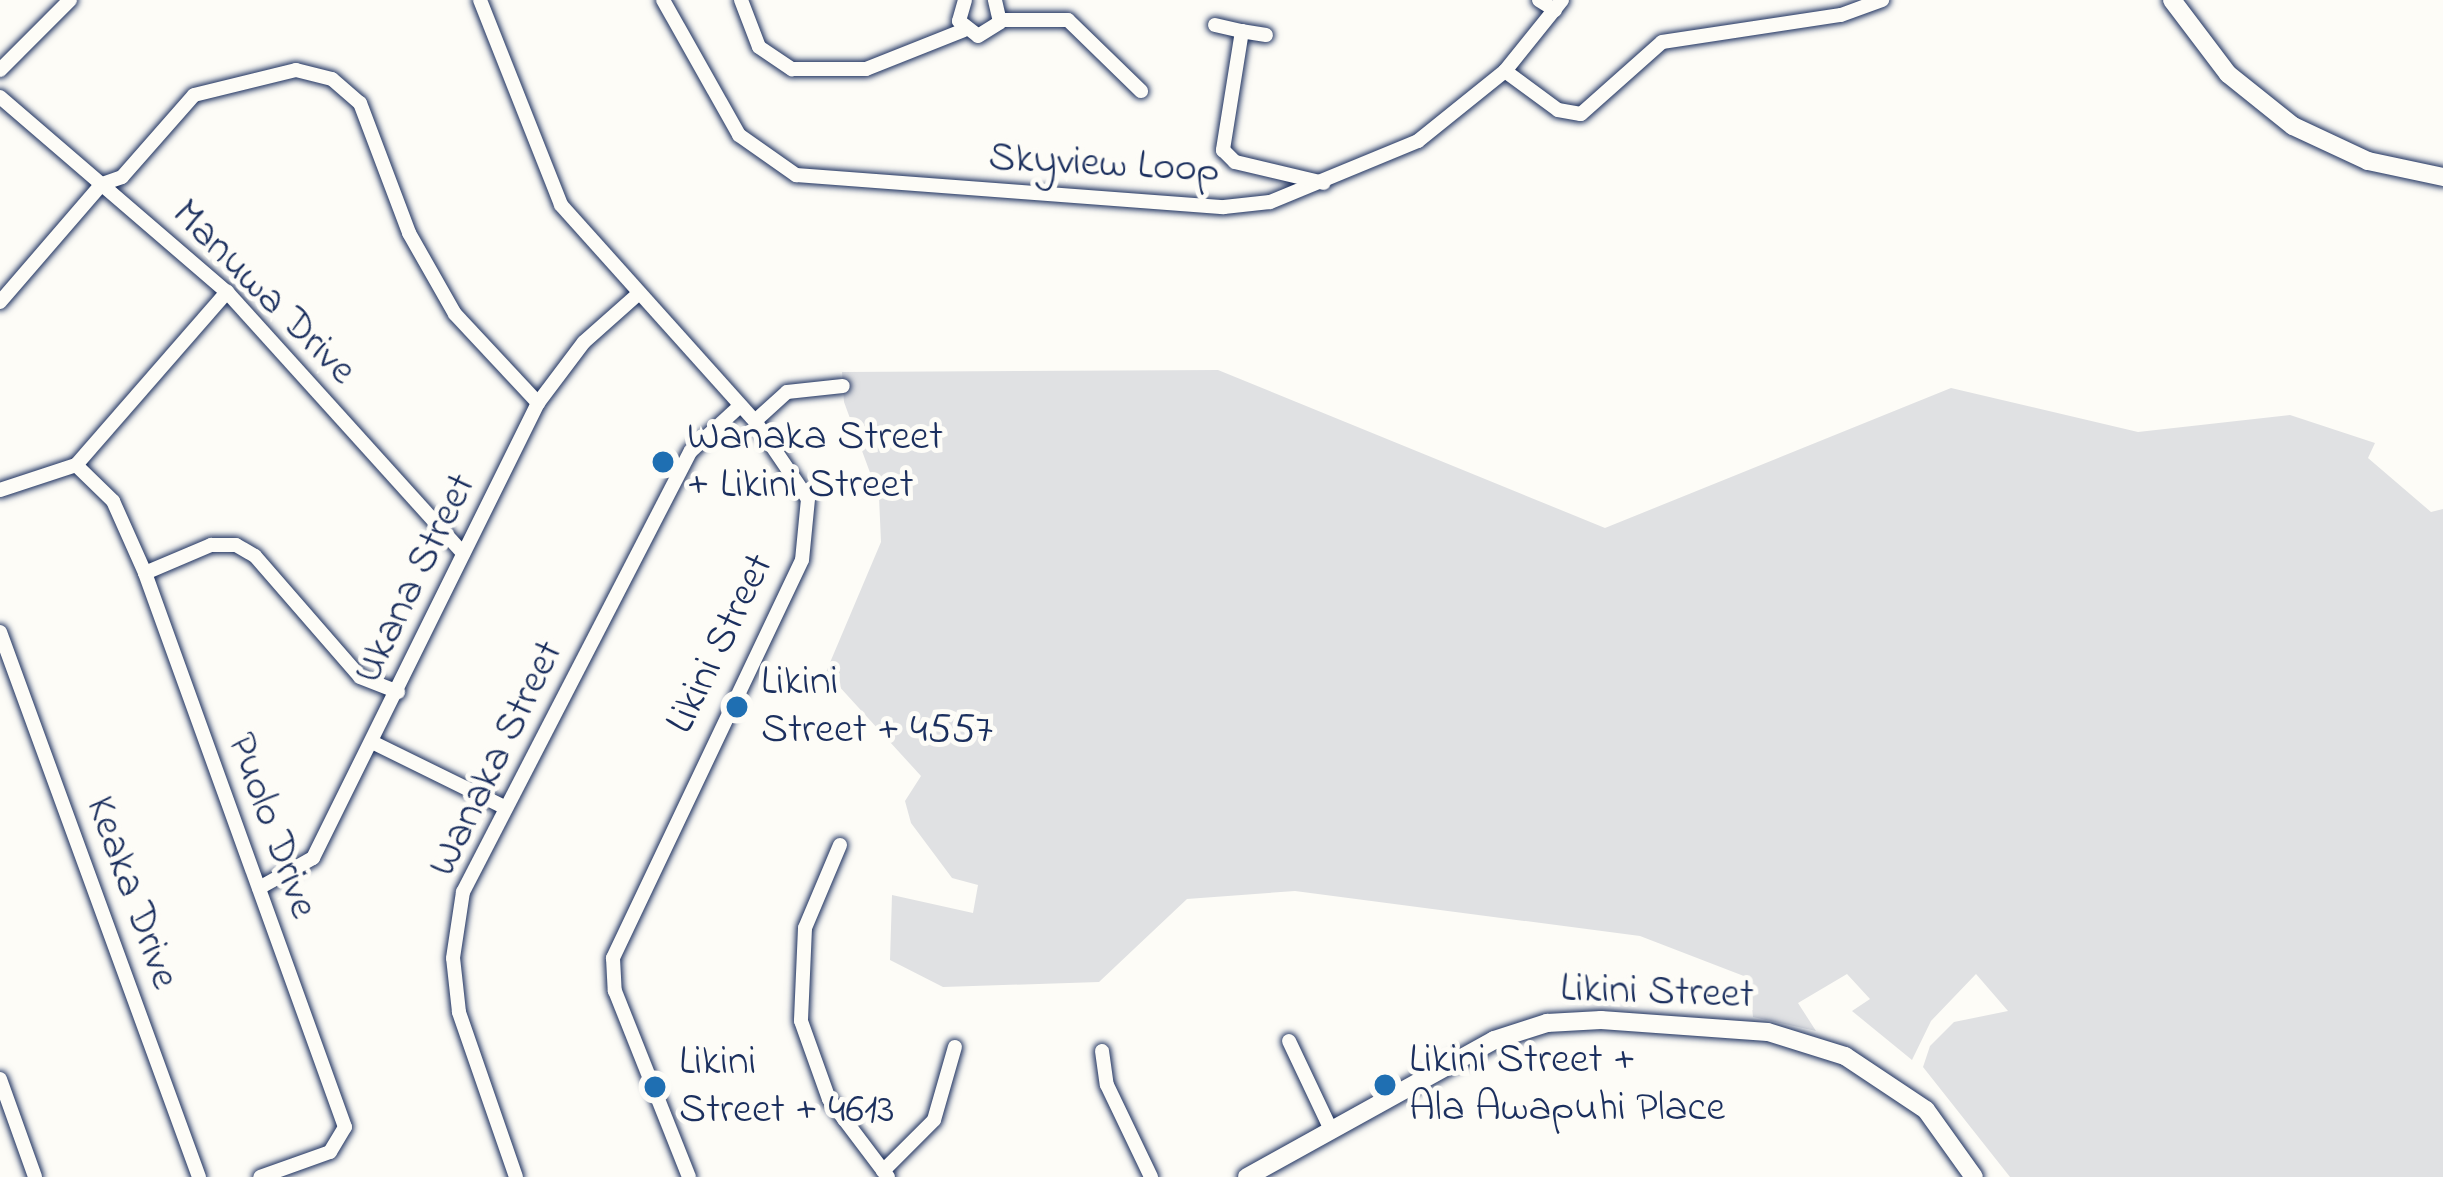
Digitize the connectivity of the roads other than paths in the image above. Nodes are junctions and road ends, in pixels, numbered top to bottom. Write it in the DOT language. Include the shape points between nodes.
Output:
graph roads {
  1 [pos="70,0"];
  2 [pos="480,0"];
  3 [pos="663,0"];
  4 [pos="742,0"];
  5 [pos="965,0"];
  6 [pos="995,0"];
  7 [pos="1539,0"];
  8 [pos="1882,0"];
  9 [pos="2172,0"];
  10 [pos="1558,5"];
  11 [pos="1001,20"];
  12 [pos="1215,25"];
  13 [pos="964,30"];
  14 [pos="1241,31"];
  15 [pos="1266,35"];
  16 [pos="0,70"];
  17 [pos="1505,71"];
  18 [pos="1142,91"];
  19 [pos="0,98"];
  20 [pos="2443,177"];
  21 [pos="1324,183"];
  22 [pos="102,184"];
  23 [pos="227,292"];
  24 [pos="637,295"];
  25 [pos="0,302"];
  26 [pos="843,386"];
  27 [pos="538,403"];
  28 [pos="740,406"];
  29 [pos="755,421"];
  30 [pos="76,464"];
  31 [pos="0,490"];
  32 [pos="463,553"];
  33 [pos="145,573"];
  34 [pos="0,632"];
  35 [pos="398,692"];
  36 [pos="374,743"];
  37 [pos="506,808"];
  38 [pos="840,845"];
  39 [pos="259,888"];
  40 [pos="1289,1041"];
  41 [pos="955,1046"];
  42 [pos="1102,1051"];
  43 [pos="0,1078"];
  44 [pos="1331,1130"];
  45 [pos="885,1174"];
  46 [pos="35,1177"];
  47 [pos="200,1177"];
  48 [pos="260,1177"];
  49 [pos="516,1177"];
  50 [pos="689,1177"];
  51 [pos="1151,1177"];
  52 [pos="1247,1177"];
  53 [pos="1974,1177"];
  1 -- 16 [label="street"];
  2 -- 24 [label="street, Likini Street" via="561,205"];
  3 -- 21 [label="street, Skyview Loop" via="739,135 796,175 1178,207 1270,202"];
  4 -- 13 [label="street" via="759,47 792,69 878,66"];
  5 -- 13 [label="street"];
  6 -- 11 [label="street"];
  7 -- 10 [label="street"];
  8 -- 17 [label="street" via="1841,15 1668,40 1581,114 1558,110"];
  9 -- 20 [label="street" via="2228,74 2293,126 2368,161"];
  10 -- 17 [label="street, Skyview Loop"];
  11 -- 13 [label="street" via="986,36"];
  11 -- 18 [label="street" via="1072,22"];
  12 -- 14 [label="street"];
  14 -- 15 [label="street"];
  14 -- 21 [label="street" via="1223,152"];
  17 -- 21 [label="street, Skyview Loop" via="1418,141"];
  19 -- 22 [label="street, Manuwa Drive"];
  22 -- 23 [label="street, Manuwa Drive"];
  22 -- 25 [label="street"];
  22 -- 27 [label="street" via="122,177 194,95 296,70 332,79 360,104 409,232 454,314"];
  23 -- 30 [label="street"];
  23 -- 32 [label="street, Manuwa Drive"];
  24 -- 27 [label="street, Ukana Street" via="584,343"];
  24 -- 28 [label="street, Likini Street"];
  26 -- 29 [label="street" via="787,392"];
  27 -- 32 [label="street, Ukana Street"];
  28 -- 29 [label="street, Likini Street"];
  28 -- 37 [label="street, Wanaka Street" via="691,452"];
  29 -- 50 [label="street, Likini Street" via="806,492 806,548 613,958 615,991"];
  30 -- 31 [label="street"];
  30 -- 33 [label="street, Puolo Drive" via="113,501"];
  32 -- 35 [label="street, Ukana Street"];
  33 -- 35 [label="street" via="211,545 236,545 255,556 360,677"];
  33 -- 39 [label="street, Puolo Drive"];
  34 -- 47 [label="street, Keaka Drive"];
  35 -- 36 [label="street, Ukana Street"];
  36 -- 37 [label="street"];
  36 -- 39 [label="street, Ukana Street" via="314,858"];
  37 -- 49 [label="street, Wanaka Street" via="463,892 452,958 459,1012"];
  38 -- 45 [label="street" via="805,928 801,1021 830,1099"];
  39 -- 48 [label="street, Puolo Drive" via="345,1127 330,1152"];
  40 -- 44 [label="street"];
  41 -- 45 [label="street" via="934,1120"];
  42 -- 51 [label="street" via="1107,1085"];
  43 -- 46 [label="street"];
  44 -- 52 [label="street, Likini Street"];
  44 -- 53 [label="street, Likini Street" via="1533,1027 1691,1024 1786,1035 1882,1075 1936,1120"];
}
